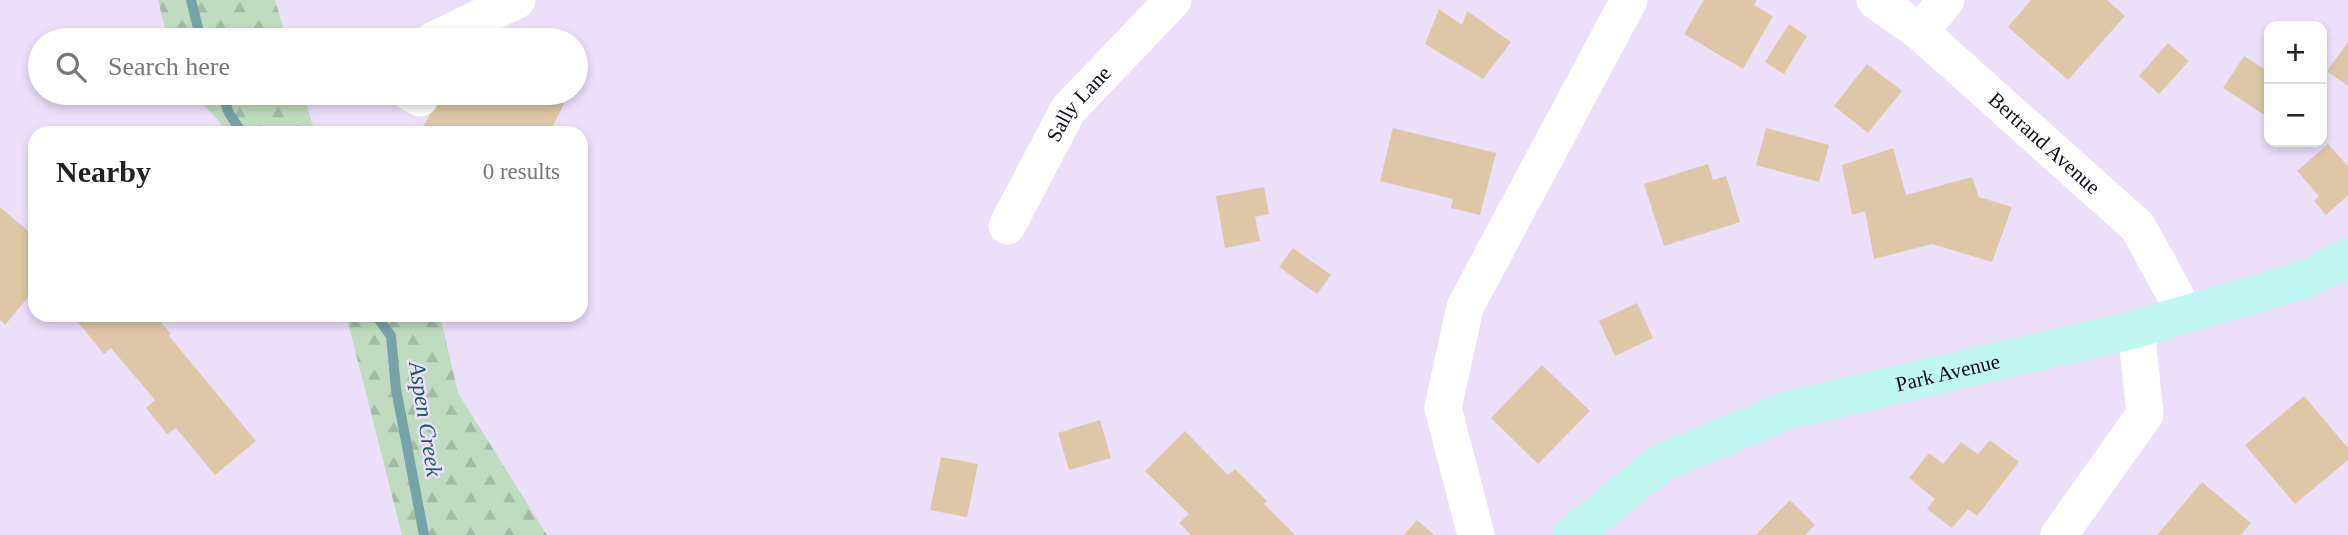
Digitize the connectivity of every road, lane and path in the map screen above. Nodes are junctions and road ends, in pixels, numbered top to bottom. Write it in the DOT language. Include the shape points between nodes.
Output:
graph roads {
  1 [pos="517,0"];
  2 [pos="1173,0"];
  3 [pos="1629,0"];
  4 [pos="1875,0"];
  5 [pos="1945,0"];
  6 [pos="459,28"];
  7 [pos="1920,32"];
  8 [pos="1007,226"];
  9 [pos="2348,257"];
  10 [pos="2185,313"];
  11 [pos="2136,329"];
  12 [pos="1476,535"];
  13 [pos="1572,535"];
  14 [pos="2059,535"];
  1 -- 6 [label="street"];
  2 -- 8 [label="street, Sally Lane" via="1068,110"];
  3 -- 12 [label="street" via="1465,307 1443,408"];
  4 -- 7 [label="street, Bertrand Avenue"];
  5 -- 7 [label="street"];
  7 -- 10 [label="street, Bertrand Avenue" via="2138,227"];
  9 -- 10 [label="street, Park Avenue" via="2309,278"];
  10 -- 11 [label="street, Park Avenue"];
  11 -- 13 [label="street, Park Avenue" via="1788,410 1661,463"];
  11 -- 14 [label="street" via="2146,414"];
}
